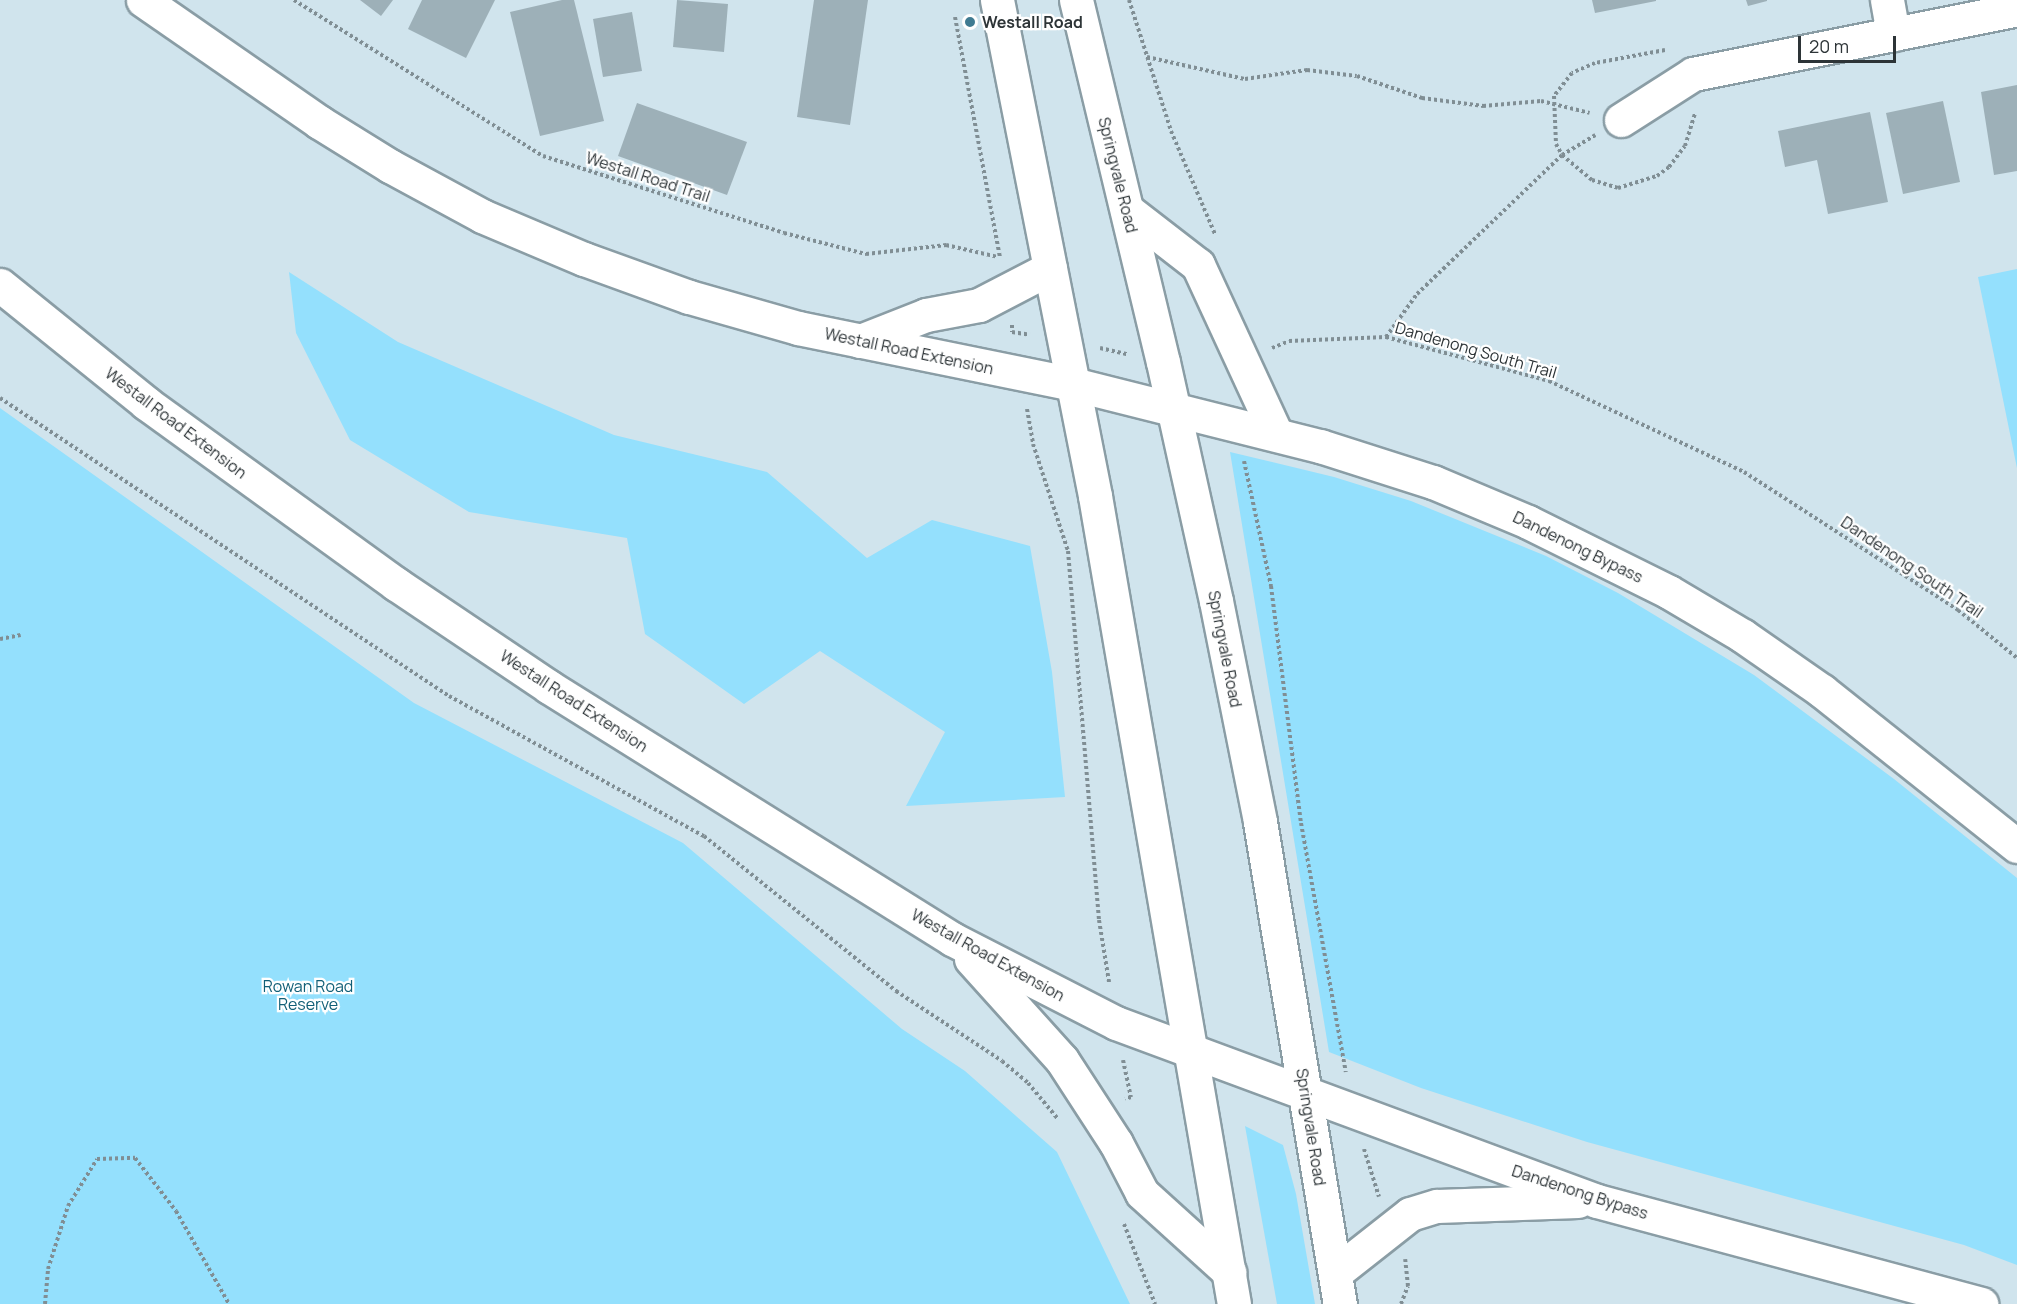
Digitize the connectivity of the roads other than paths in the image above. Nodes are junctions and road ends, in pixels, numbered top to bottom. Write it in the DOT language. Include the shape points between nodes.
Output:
graph roads {
  1 [pos="143,0"];
  2 [pos="997,0"];
  3 [pos="1076,0"];
  4 [pos="1887,0"];
  5 [pos="2017,9"];
  6 [pos="1910,20"];
  7 [pos="1621,120"];
  8 [pos="1127,210"];
  9 [pos="1050,268"];
  10 [pos="0,285"];
  11 [pos="860,341"];
  12 [pos="1073,384"];
  13 [pos="1174,409"];
  14 [pos="1276,434"];
  15 [pos="2017,846"];
  16 [pos="952,939"];
  17 [pos="1190,1049"];
  18 [pos="1306,1093"];
  19 [pos="1597,1201"];
  20 [pos="1229,1272"];
  21 [pos="1337,1288"];
  22 [pos="1234,1304"];
  23 [pos="1981,1304"];
  1 -- 11 [label="main road, Westall Road Extension" via="345,139 482,216 689,297"];
  2 -- 9 [label="main road"];
  3 -- 8 [label="main road, Springvale Road"];
  4 -- 6 [label="main road"];
  5 -- 6 [label="main road"];
  6 -- 7 [label="main road" via="1693,74"];
  8 -- 13 [label="main road, Springvale Road"];
  8 -- 14 [label="main road" via="1198,265"];
  9 -- 11 [label="main road" via="962,311 926,315"];
  9 -- 12 [label="main road"];
  10 -- 16 [label="main road, Westall Road Extension" via="146,403 396,584 549,687"];
  11 -- 12 [label="main road, Westall Road Extension"];
  12 -- 13 [label="main road, Dandenong Bypass"];
  12 -- 17 [label="main road"];
  13 -- 14 [label="main road, Dandenong Bypass"];
  13 -- 18 [label="main road, Springvale Road" via="1260,822"];
  14 -- 15 [label="main road, Dandenong Bypass" via="1377,463 1485,503 1669,592 1822,691"];
  16 -- 17 [label="main road, Westall Road Extension" via="1116,1023"];
  16 -- 20 [label="main road" via="1043,1036 1097,1112 1142,1193"];
  17 -- 18 [label="main road, Dandenong Bypass"];
  17 -- 20 [label="main road"];
  18 -- 19 [label="main road, Dandenong Bypass"];
  18 -- 21 [label="main road, Springvale Road"];
  19 -- 21 [label="main road" via="1437,1206 1410,1214 1390,1228"];
  19 -- 23 [label="main road, Dandenong Bypass"];
  20 -- 22 [label="main road"];
}
